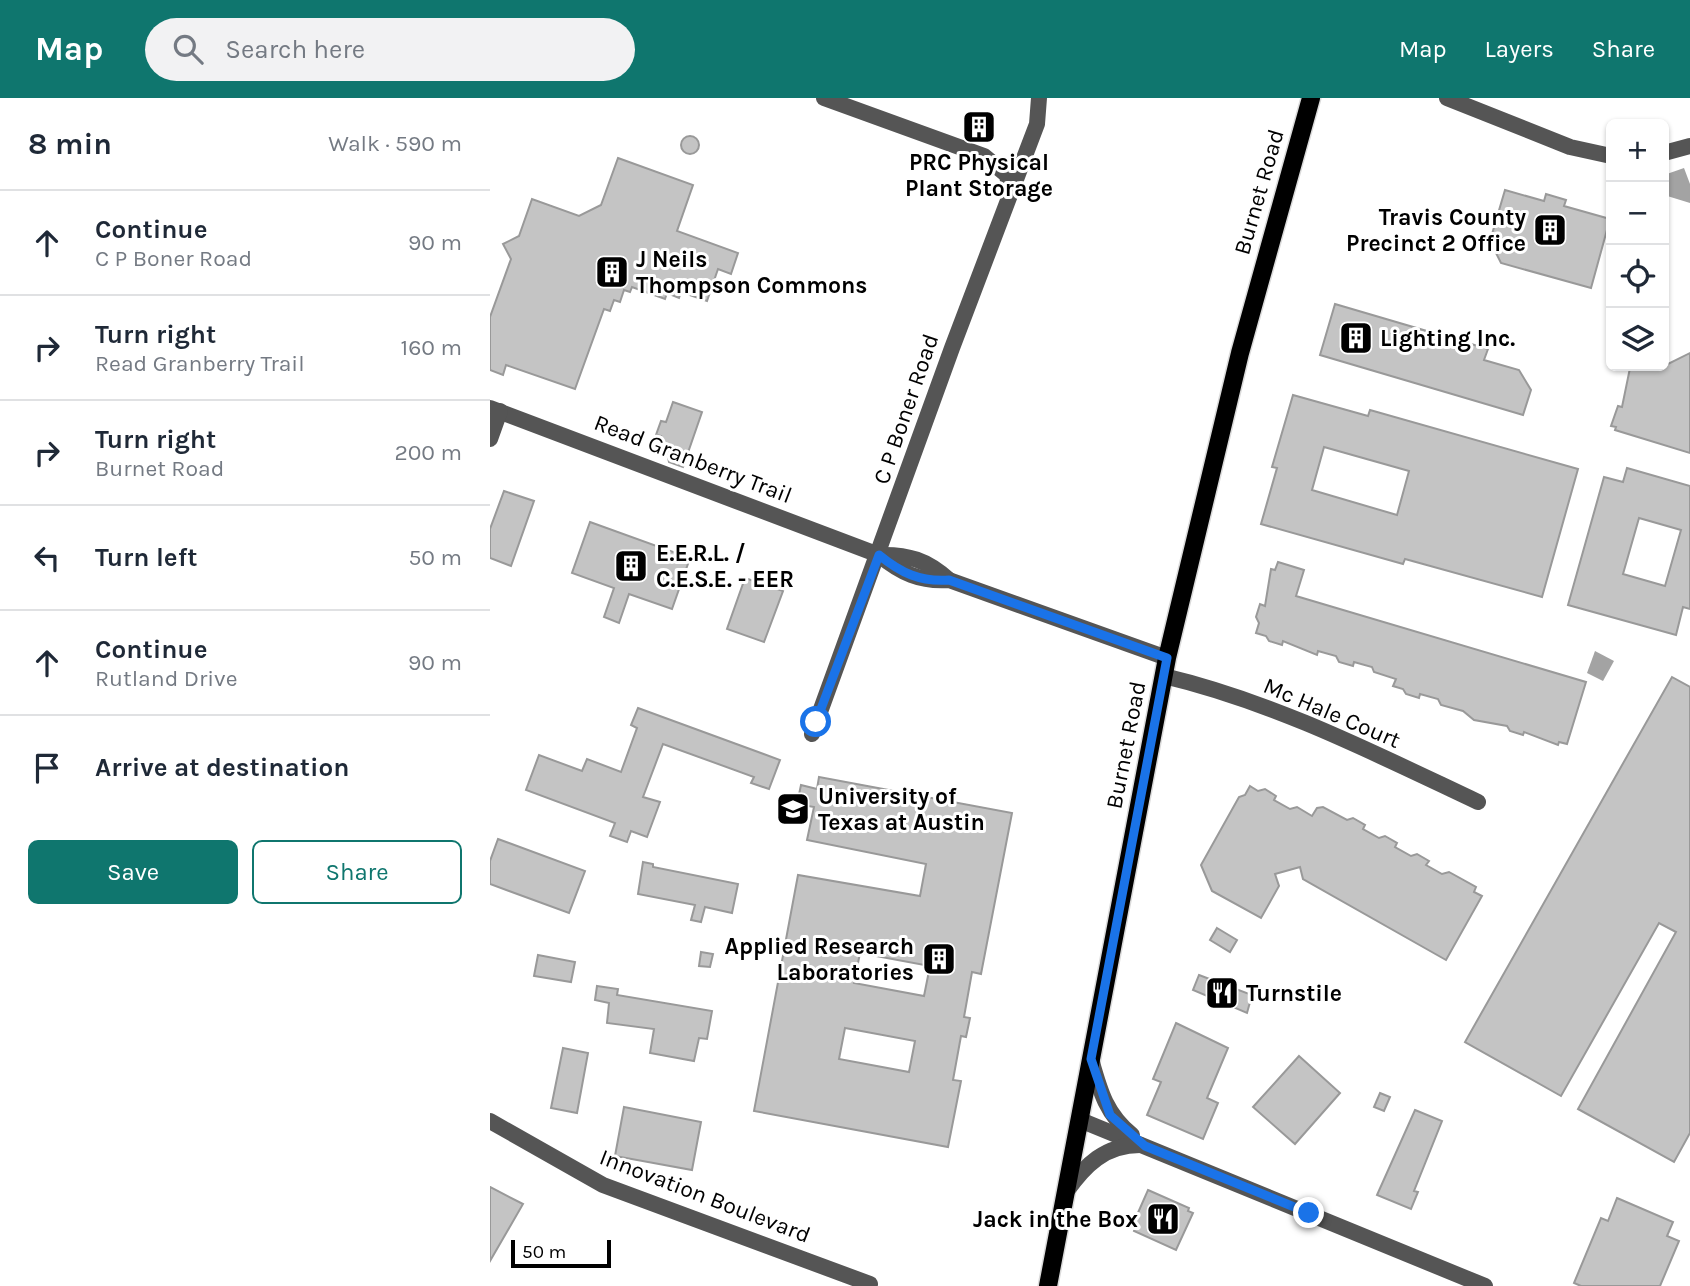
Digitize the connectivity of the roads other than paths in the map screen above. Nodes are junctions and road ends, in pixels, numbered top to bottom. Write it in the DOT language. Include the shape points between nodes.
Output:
graph roads {
  1 [pos="824,98"];
  2 [pos="1039,98"];
  3 [pos="1311,98"];
  4 [pos="1447,98"];
  5 [pos="1690,146"];
  6 [pos="1669,152"];
  7 [pos="1606,155"];
  8 [pos="1010,194"];
  9 [pos="495,410"];
  10 [pos="490,439"];
  11 [pos="879,555"];
  12 [pos="1167,658"];
  13 [pos="1164,676"];
  14 [pos="812,734"];
  15 [pos="1478,802"];
  16 [pos="1091,1059"];
  17 [pos="1080,1120"];
  18 [pos="490,1121"];
  19 [pos="1145,1146"];
  20 [pos="1066,1192"];
  21 [pos="870,1284"];
  22 [pos="1048,1286"];
  23 [pos="1485,1286"];
  1 -- 8 [label="street" via="984,156 1007,175"];
  2 -- 8 [label="street, C P Boner Road" via="1037,124"];
  3 -- 12 [label="main road, Burnet Road" via="1240,354"];
  4 -- 7 [label="street" via="1570,148"];
  5 -- 6 [label="street"];
  8 -- 11 [label="street, C P Boner Road"];
  9 -- 10 [label="street"];
  9 -- 11 [label="street, Read Granberry Trail"];
  11 -- 12 [label="street, Read Granberry Trail" via="899,571 927,581 949,580"];
  11 -- 14 [label="street, C P Boner Road"];
  12 -- 13 [label="main road, Burnet Road"];
  13 -- 15 [label="street, Mc Hale Court" via="1202,685 1330,733"];
  13 -- 16 [label="main road, Burnet Road"];
  16 -- 17 [label="main road, Burnet Road"];
  16 -- 19 [label="street" via="1110,1115"];
  17 -- 19 [label="street"];
  17 -- 20 [label="main road, Burnet Road"];
  18 -- 21 [label="street, Innovation Boulevard" via="603,1185"];
  19 -- 20 [label="street" via="1120,1147 1098,1156"];
  19 -- 23 [label="street"];
  20 -- 22 [label="main road, Burnet Road"];
}
